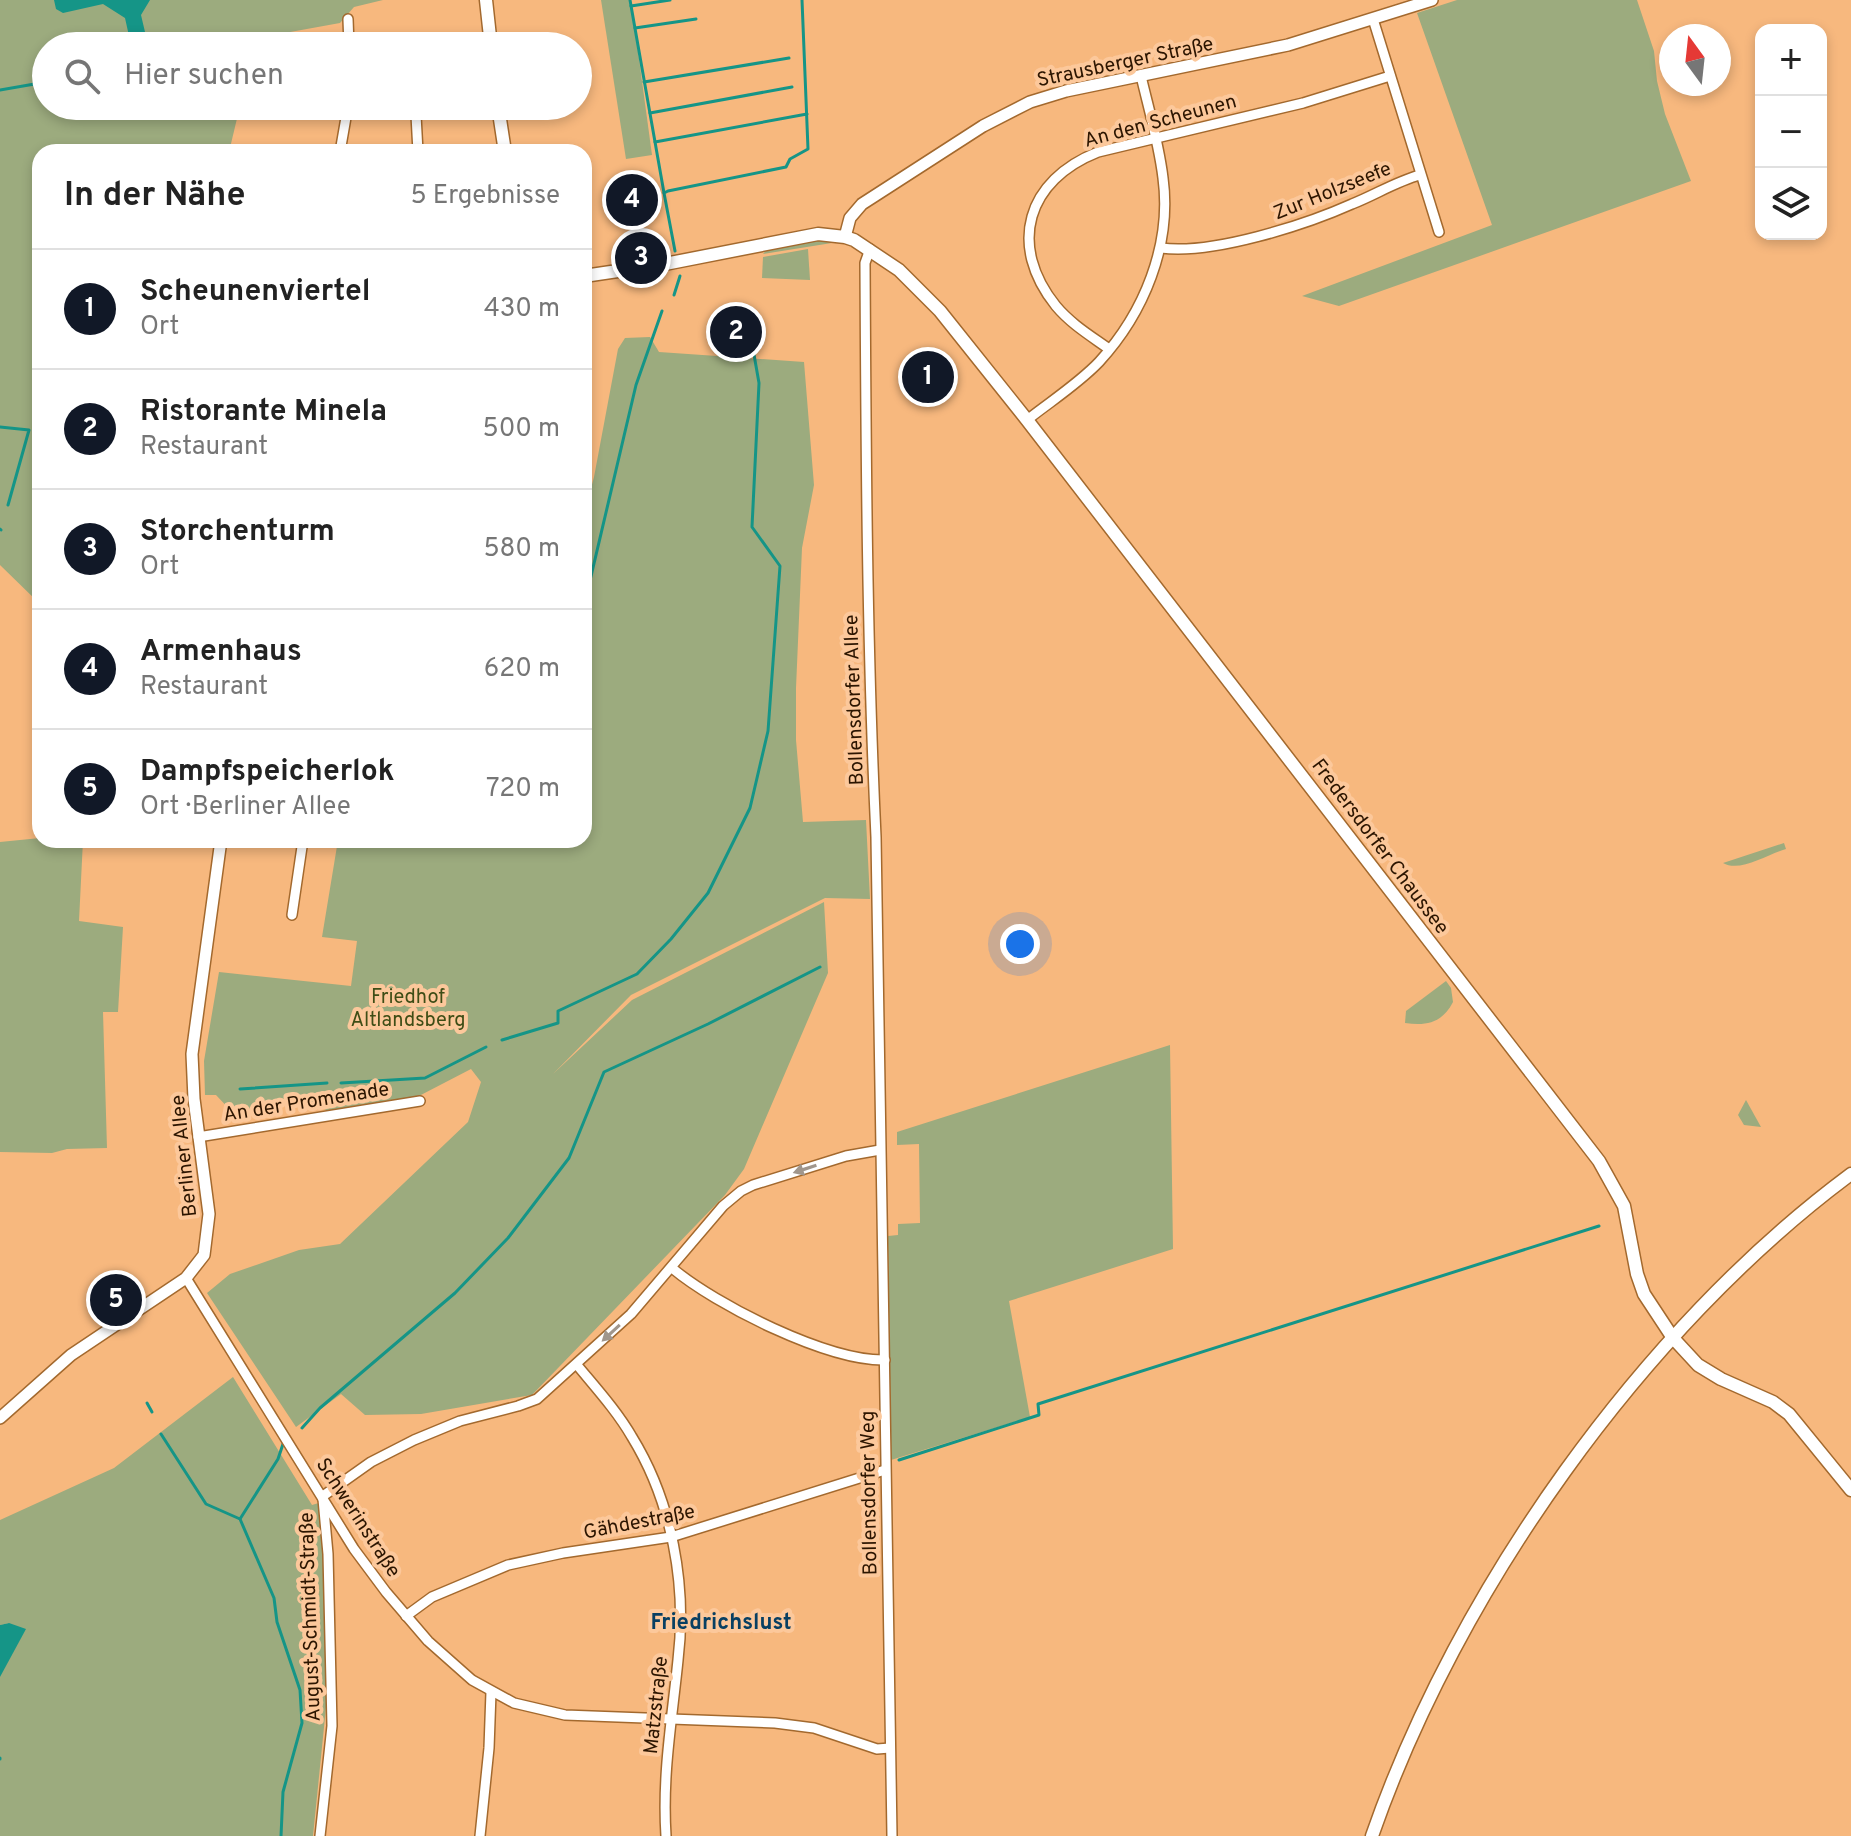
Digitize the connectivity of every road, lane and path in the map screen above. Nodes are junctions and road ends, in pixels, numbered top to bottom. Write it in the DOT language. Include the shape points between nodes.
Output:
graph roads {
  1 [pos="486,0"];
  2 [pos="1432,0"];
  3 [pos="348,19"];
  4 [pos="1373,19"];
  5 [pos="348,32"];
  6 [pos="489,32"];
  7 [pos="1141,76"];
  8 [pos="1390,76"];
  9 [pos="346,120"];
  10 [pos="416,120"];
  11 [pos="500,120"];
  12 [pos="1155,136"];
  13 [pos="341,144"];
  14 [pos="418,144"];
  15 [pos="504,144"];
  16 [pos="1420,175"];
  17 [pos="1439,232"];
  18 [pos="845,237"];
  19 [pos="1161,248"];
  20 [pos="870,249"];
  21 [pos="592,275"];
  22 [pos="1109,349"];
  23 [pos="1027,420"];
  24 [pos="220,848"];
  25 [pos="302,848"];
  26 [pos="292,915"];
  27 [pos="420,1101"];
  28 [pos="198,1137"];
  29 [pos="880,1150"];
  30 [pos="1851,1174"];
  31 [pos="672,1268"];
  32 [pos="186,1278"];
  33 [pos="1673,1338"];
  34 [pos="885,1360"];
  35 [pos="577,1365"];
  36 [pos="0,1418"];
  37 [pos="885,1470"];
  38 [pos="1851,1490"];
  39 [pos="323,1496"];
  40 [pos="671,1537"];
  41 [pos="406,1616"];
  42 [pos="491,1692"];
  43 [pos="669,1720"];
  44 [pos="890,1748"];
  45 [pos="320,1836"];
  46 [pos="480,1836"];
  47 [pos="666,1836"];
  48 [pos="892,1836"];
  49 [pos="1372,1836"];
  1 -- 6 [label="main road"];
  2 -- 4 [label="street, Strausberger Straße"];
  3 -- 5 [label="street"];
  4 -- 7 [label="street, Strausberger Straße" via="1288,45"];
  4 -- 8 [label="street, Zur Holzseefe"];
  7 -- 12 [label="street"];
  7 -- 18 [label="street, Strausberger Straße" via="1048,96 1003,115 862,204 850,218"];
  8 -- 12 [label="street, An den Scheunen" via="1293,105"];
  8 -- 16 [label="street, Zur Holzseefe"];
  9 -- 13 [label="street"];
  10 -- 14 [label="street"];
  11 -- 15 [label="main road"];
  12 -- 19 [label="street" via="1164,186"];
  12 -- 22 [label="street, An den Scheunen" via="1075,163 1050,182 1031,219 1029,245 1045,290 1071,321"];
  16 -- 17 [label="street, Zur Holzseefe"];
  16 -- 19 [label="street, Zur Holzseefe" via="1277,231 1196,247"];
  18 -- 20 [label="main road, Fredersdorfer Chaussee"];
  18 -- 21 [label="main road" via="805,236"];
  19 -- 22 [label="street" via="1145,293"];
  20 -- 23 [label="main road, Fredersdorfer Chaussee" via="921,289"];
  20 -- 29 [label="street, Bollensdorfer Allee" via="865,263 866,454"];
  22 -- 23 [label="street" via="1087,374"];
  23 -- 33 [label="main road, Fredersdorfer Chaussee" via="1599,1161 1624,1206 1644,1294"];
  24 -- 28 [label="street, Berliner Allee" via="194,1035"];
  25 -- 26 [label="street"];
  27 -- 28 [label="street, An der Promenade"];
  28 -- 32 [label="street, Berliner Allee" via="209,1230 204,1255"];
  29 -- 31 [label="street, August-Schmidt-Straße, one-way" via="741,1191"];
  29 -- 34 [label="street, Bollensdorfer Weg"];
  30 -- 33 [label="main road" via="1768,1243"];
  31 -- 34 [label="street" via="771,1326 840,1353"];
  31 -- 35 [label="street, August-Schmidt-Straße, one-way"];
  32 -- 36 [label="street, Berliner Allee" via="71,1355"];
  32 -- 39 [label="street, Schwerinstraße"];
  33 -- 38 [label="main road, Fredersdorfer Chaussee" via="1698,1365 1789,1414"];
  33 -- 49 [label="main road" via="1540,1505 1474,1614 1411,1737"];
  34 -- 37 [label="street, Bollensdorfer Weg"];
  35 -- 39 [label="street, August-Schmidt-Straße" via="530,1402 414,1440"];
  35 -- 40 [label="street, Matzstraße" via="633,1438 655,1483"];
  37 -- 40 [label="street, Gähdestraße"];
  37 -- 44 [label="street, Bollensdorfer Weg"];
  39 -- 41 [label="street, Schwerinstraße" via="354,1549"];
  39 -- 45 [label="street, August-Schmidt-Straße" via="332,1726"];
  40 -- 41 [label="street, Gähdestraße" via="508,1565 440,1593"];
  40 -- 43 [label="street, Matzstraße" via="681,1614"];
  41 -- 42 [label="street, Schwerinstraße" via="442,1655"];
  42 -- 43 [label="street, Schwerinstraße" via="529,1708 565,1715"];
  42 -- 46 [label="street"];
  43 -- 44 [label="street, Schwerinstraße" via="775,1723"];
  43 -- 47 [label="street, Matzstraße"];
  44 -- 48 [label="street, Bollensdorfer Weg"];
}
